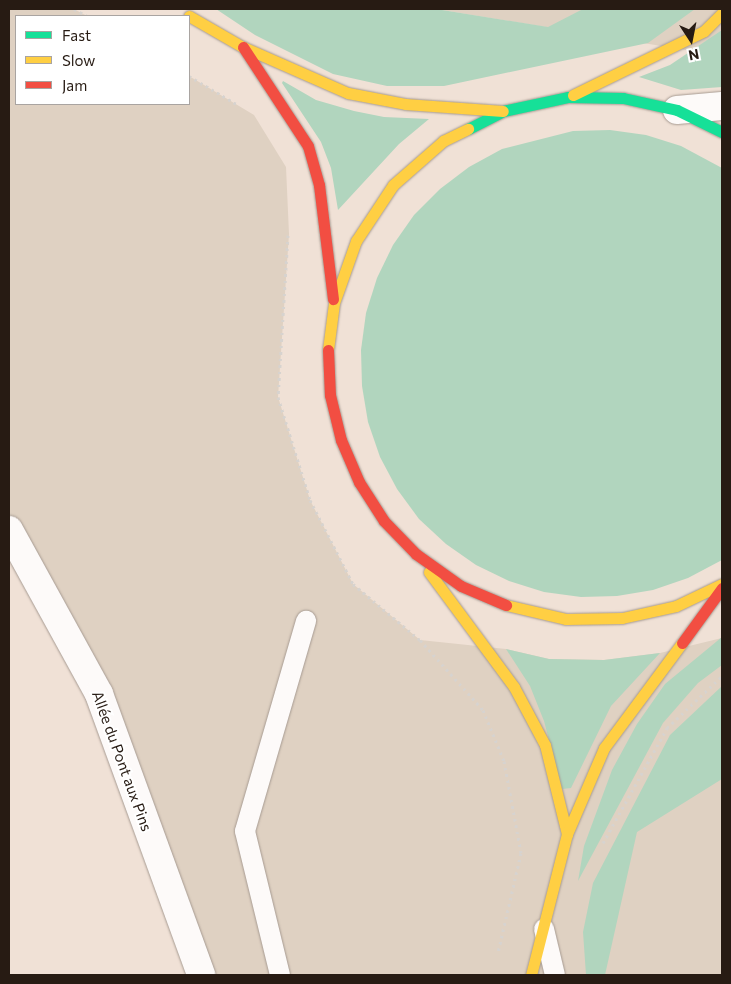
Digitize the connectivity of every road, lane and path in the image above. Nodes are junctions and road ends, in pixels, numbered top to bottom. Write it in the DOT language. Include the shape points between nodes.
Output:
graph roads {
  1 [pos="74,9"];
  2 [pos="175,9"];
  3 [pos="722,13"];
  4 [pos="85,15"];
  5 [pos="187,15"];
  6 [pos="190,17"];
  7 [pos="243,47"];
  8 [pos="568,97"];
  9 [pos="722,106"];
  10 [pos="677,110"];
  11 [pos="503,111"];
  12 [pos="722,132"];
  13 [pos="334,303"];
  14 [pos="9,530"];
  15 [pos="416,554"];
  16 [pos="722,586"];
  17 [pos="306,621"];
  18 [pos="722,676"];
  19 [pos="567,834"];
  20 [pos="599,852"];
  21 [pos="544,927"];
  22 [pos="201,975"];
  23 [pos="280,975"];
  24 [pos="531,975"];
  25 [pos="555,975"];
  1 -- 4 [label="path"];
  2 -- 5 [label="main road"];
  3 -- 8 [label="main road" via="704,30"];
  6 -- 7 [label="main road"];
  7 -- 11 [label="main road" via="348,93 405,104"];
  7 -- 13 [label="main road" via="308,146 319,185"];
  8 -- 10 [label="main road" via="624,98"];
  8 -- 11 [label="main road"];
  9 -- 10 [label="street"];
  10 -- 12 [label="main road"];
  11 -- 13 [label="main road" via="444,141 393,185 356,241"];
  13 -- 15 [label="main road" via="328,349 329,377 341,440 359,482 384,521"];
  14 -- 22 [label="street, Allée du Pont aux Pins" via="99,694"];
  15 -- 16 [label="main road" via="461,586 512,608 566,619 622,618 676,606"];
  15 -- 19 [label="main road" via="514,687 545,745"];
  16 -- 19 [label="main road" via="604,748"];
  17 -- 23 [label="lane" via="245,831"];
  18 -- 20 [label="path" via="667,728"];
  19 -- 21 [label="main road"];
  21 -- 24 [label="main road"];
  21 -- 25 [label="lane"];
}
